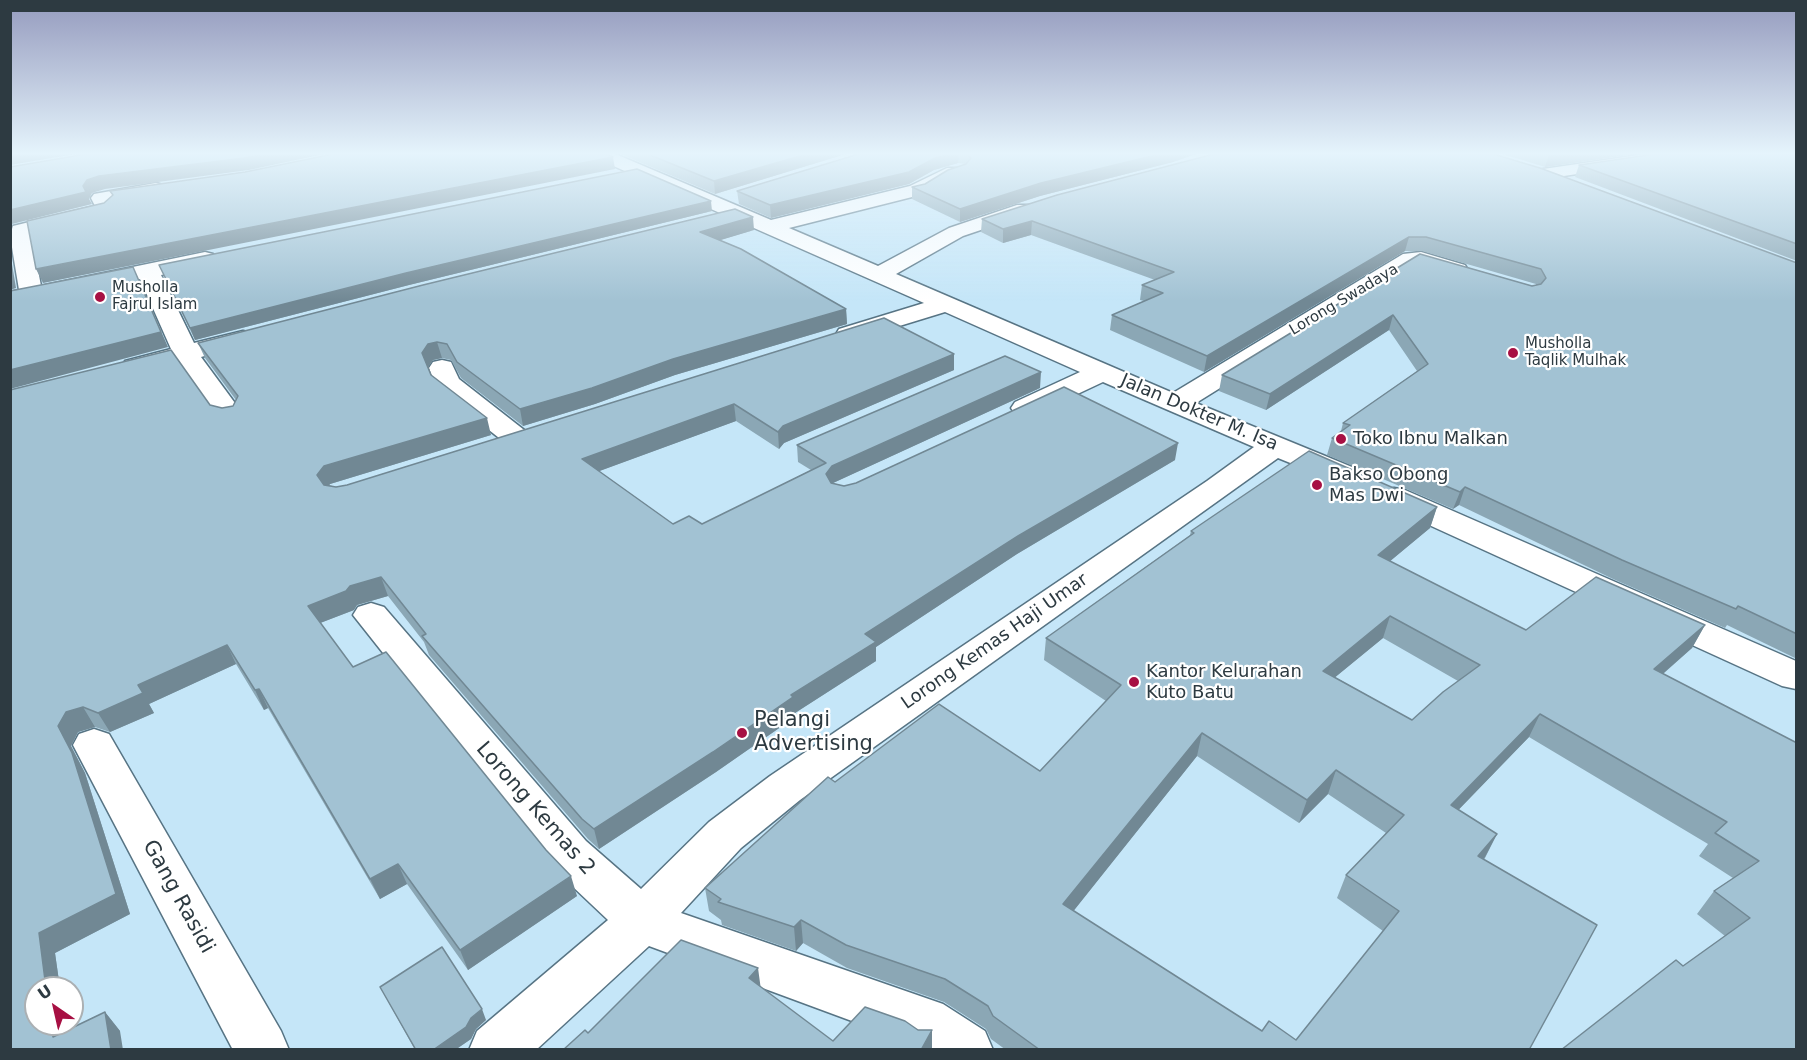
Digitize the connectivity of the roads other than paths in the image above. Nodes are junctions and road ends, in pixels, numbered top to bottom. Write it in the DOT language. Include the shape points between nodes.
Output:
graph roads {
  1 [pos="103,202"];
  2 [pos="708,202"];
  3 [pos="868,202"];
  4 [pos="1038,205"];
  5 [pos="769,228"];
  6 [pos="219,256"];
  7 [pos="148,270"];
  8 [pos="879,275"];
  9 [pos="1474,275"];
  10 [pos="21,297"];
  11 [pos="947,304"];
  12 [pos="263,333"];
  13 [pos="822,342"];
  14 [pos="1040,345"];
  15 [pos="186,354"];
  16 [pos="1008,359"];
  17 [pos="442,368"];
  18 [pos="1103,372"];
  19 [pos="106,374"];
  20 [pos="1175,404"];
  21 [pos="229,414"];
  22 [pos="1006,417"];
  23 [pos="1276,445"];
  24 [pos="485,449"];
  25 [pos="371,615"];
  26 [pos="1797,676"];
  27 [pos="93,745"];
  28 [pos="642,921"];
  29 [pos="261,1050"];
  30 [pos="496,1050"];
  31 [pos="966,1050"];
  1 -- 10 [label="street" via="106,208 102,210 20,230"];
  2 -- 5 [label="street, Jalan Dokter M. Isa"];
  3 -- 5 [label="street"];
  4 -- 8 [label="street" via="956,232"];
  5 -- 8 [label="street, Jalan Dokter M. Isa"];
  6 -- 7 [label="street"];
  7 -- 10 [label="street"];
  7 -- 15 [label="street"];
  8 -- 11 [label="street, Jalan Dokter M. Isa"];
  9 -- 20 [label="street, Lorong Swadaya" via="1411,259"];
  11 -- 13 [label="street"];
  11 -- 14 [label="street, Jalan Dokter M. Isa"];
  12 -- 15 [label="street"];
  14 -- 16 [label="street"];
  14 -- 18 [label="street, Jalan Dokter M. Isa"];
  15 -- 19 [label="street"];
  15 -- 21 [label="street"];
  17 -- 24 [label="street" via="447,383 529,436"];
  18 -- 20 [label="street, Jalan Dokter M. Isa"];
  18 -- 22 [label="street"];
  20 -- 23 [label="street, Jalan Dokter M. Isa"];
  23 -- 26 [label="street, Jalan Dokter M. Isa"];
  23 -- 28 [label="street, Lorong Kemas Haji Umar" via="785,788 725,835"];
  25 -- 28 [label="street, Lorong Kemas 2" via="570,855"];
  27 -- 29 [label="street, Gang Rasidi"];
  28 -- 30 [label="street, Lorong Kemas Haji Umar"];
  28 -- 31 [label="street, Lorong Kemas 2" via="924,1022"];
}
